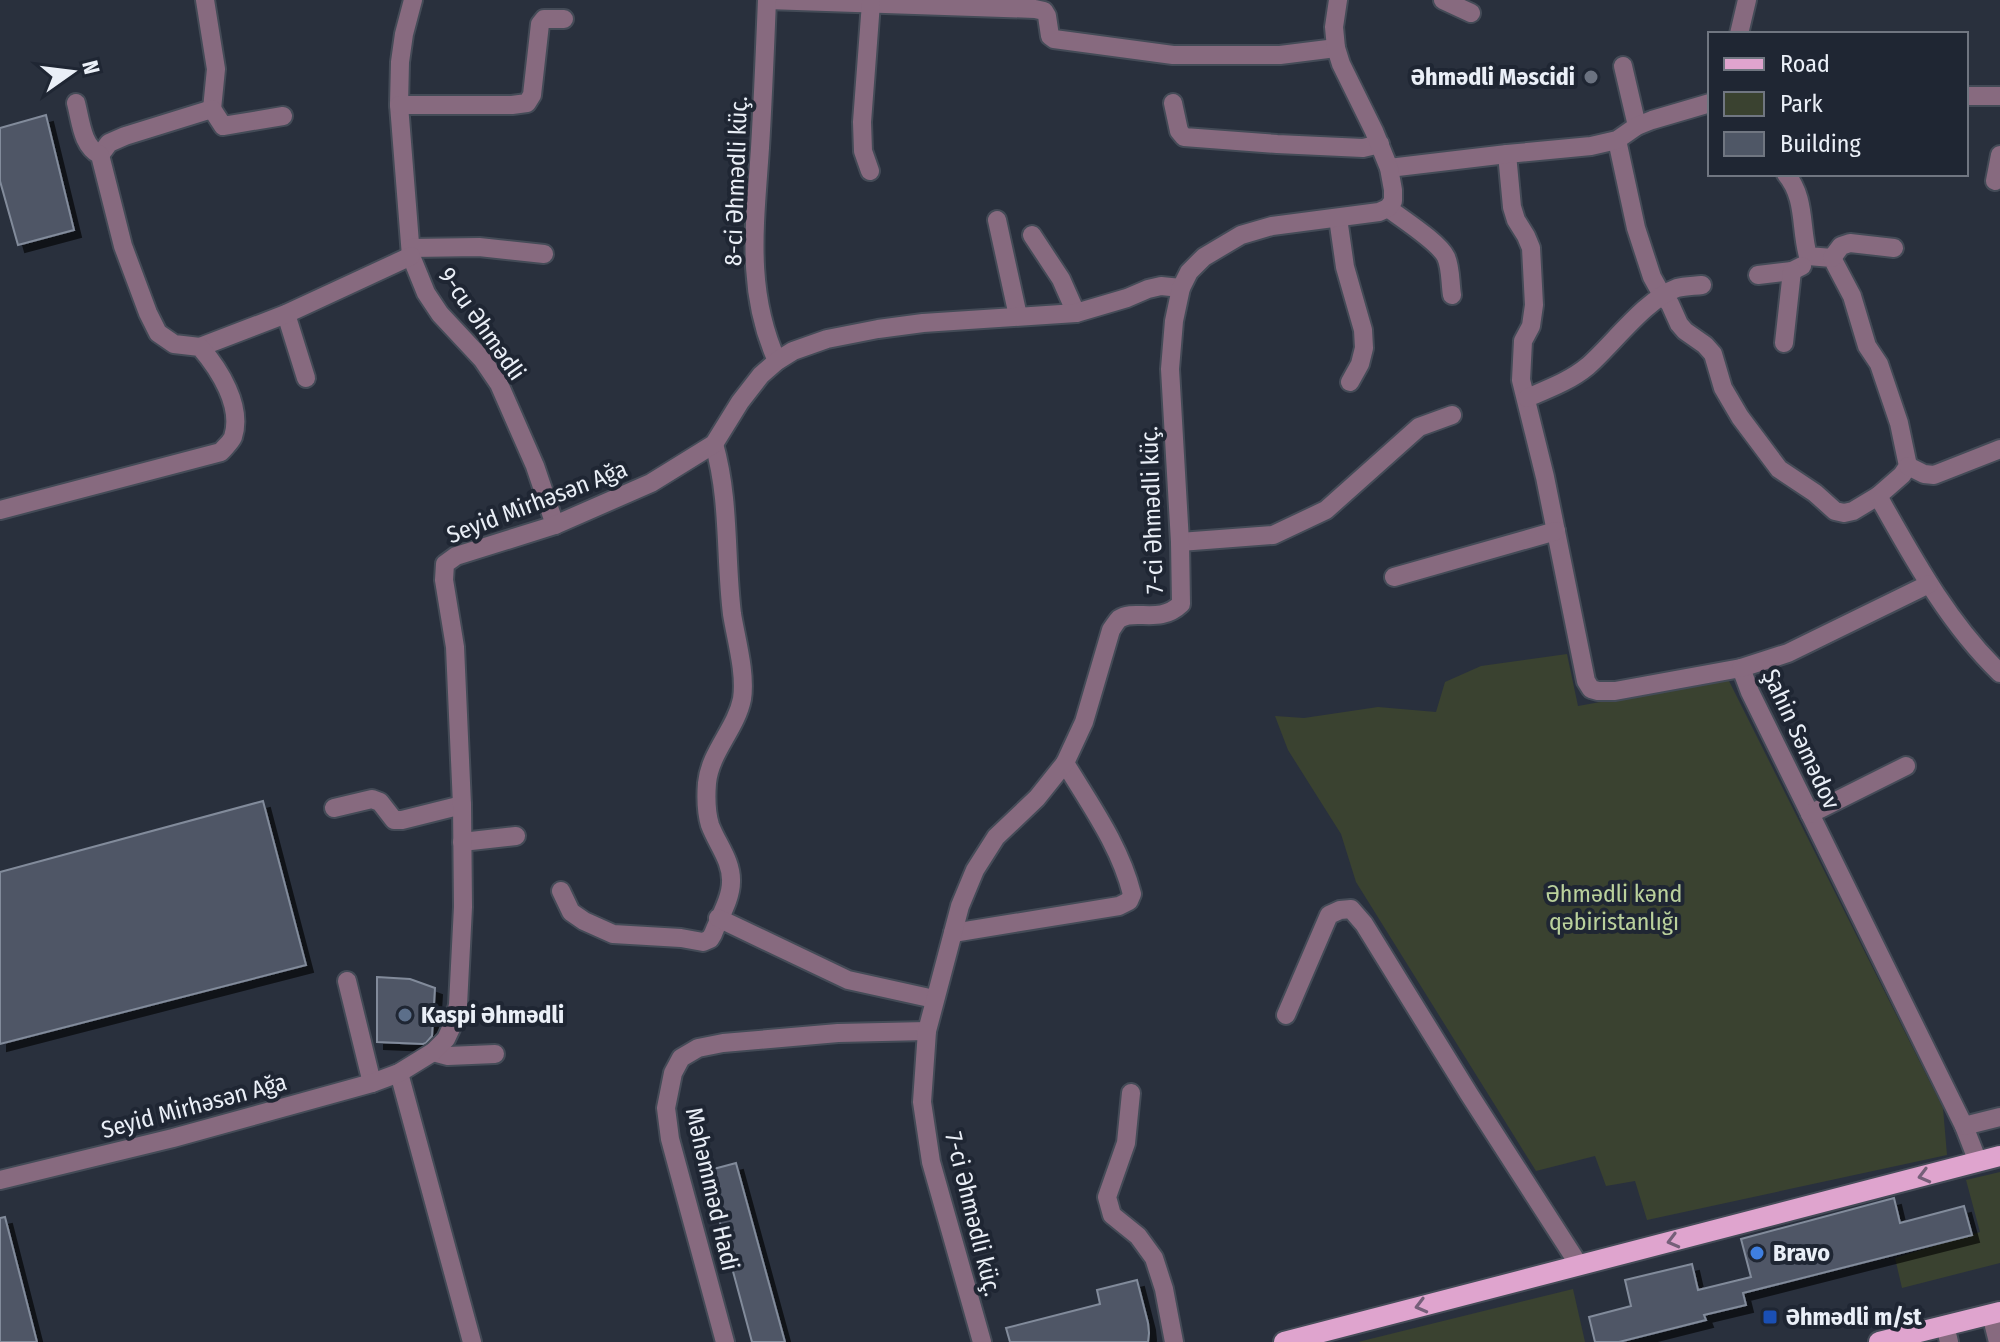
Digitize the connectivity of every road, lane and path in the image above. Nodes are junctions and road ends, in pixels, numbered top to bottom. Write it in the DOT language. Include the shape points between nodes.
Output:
graph roads {
  1 [pos="205,0"];
  2 [pos="413,0"];
  3 [pos="767,0"];
  4 [pos="1338,0"];
  5 [pos="1443,0"];
  6 [pos="1747,0"];
  7 [pos="871,3"];
  8 [pos="982,4"];
  9 [pos="1471,13"];
  10 [pos="564,19"];
  11 [pos="1739,32"];
  12 [pos="1336,48"];
  13 [pos="1623,66"];
  14 [pos="1968,96"];
  15 [pos="2000,96"];
  16 [pos="76,103"];
  17 [pos="1173,103"];
  18 [pos="1708,103"];
  19 [pos="399,105"];
  20 [pos="212,109"];
  21 [pos="283,116"];
  22 [pos="1637,126"];
  23 [pos="1617,140"];
  24 [pos="1380,144"];
  25 [pos="1507,154"];
  26 [pos="100,155"];
  27 [pos="2000,155"];
  28 [pos="1389,168"];
  29 [pos="870,171"];
  30 [pos="1788,176"];
  31 [pos="1995,181"];
  32 [pos="1388,208"];
  33 [pos="1338,218"];
  34 [pos="997,220"];
  35 [pos="1032,235"];
  36 [pos="1894,248"];
  37 [pos="411,252"];
  38 [pos="544,254"];
  39 [pos="1808,256"];
  40 [pos="1832,258"];
  41 [pos="1792,271"];
  42 [pos="1758,275"];
  43 [pos="1702,285"];
  44 [pos="1181,288"];
  45 [pos="1452,295"];
  46 [pos="1662,295"];
  47 [pos="1076,313"];
  48 [pos="286,314"];
  49 [pos="1018,316"];
  50 [pos="1784,343"];
  51 [pos="200,347"];
  52 [pos="777,361"];
  53 [pos="306,378"];
  54 [pos="1350,382"];
  55 [pos="1527,398"];
  56 [pos="1452,415"];
  57 [pos="714,444"];
  58 [pos="2000,449"];
  59 [pos="1908,466"];
  60 [pos="1878,496"];
  61 [pos="0,510"];
  62 [pos="555,525"];
  63 [pos="1556,531"];
  64 [pos="1180,542"];
  65 [pos="1394,577"];
  66 [pos="1929,584"];
  67 [pos="1741,668"];
  68 [pos="2000,673"];
  69 [pos="1065,763"];
  70 [pos="1906,766"];
  71 [pos="462,805"];
  72 [pos="334,808"];
  73 [pos="1810,814"];
  74 [pos="516,836"];
  75 [pos="462,842"];
  76 [pos="561,891"];
  77 [pos="718,918"];
  78 [pos="953,933"];
  79 [pos="347,981"];
  80 [pos="934,999"];
  81 [pos="1286,1015"];
  82 [pos="927,1031"];
  83 [pos="433,1052"];
  84 [pos="495,1054"];
  85 [pos="399,1073"];
  86 [pos="372,1083"];
  87 [pos="1131,1093"];
  88 [pos="2000,1117"];
  89 [pos="1964,1126"];
  90 [pos="2000,1156"];
  91 [pos="1978,1162"];
  92 [pos="0,1180"];
  93 [pos="1579,1265"];
  94 [pos="1996,1313"];
  95 [pos="1947,1334"];
  96 [pos="472,1342"];
  97 [pos="725,1342"];
  98 [pos="982,1342"];
  99 [pos="1174,1342"];
  100 [pos="1284,1342"];
  101 [pos="1879,1342"];
  102 [pos="1998,1342"];
  1 -- 20 [label="street" via="216,69"];
  2 -- 19 [label="street, 9-cu Əhmədli" via="400,62"];
  3 -- 7 [label="street"];
  3 -- 52 [label="street, 8-ci Əhmədli küç." via="753,255 757,302"];
  4 -- 12 [label="street"];
  5 -- 9 [label="street"];
  6 -- 11 [label="street"];
  7 -- 8 [label="street"];
  7 -- 29 [label="street" via="862,122"];
  8 -- 12 [label="street" via="1044,11 1054,39 1173,55 1280,55"];
  10 -- 19 [label="street" via="544,19 540,24 527,103"];
  12 -- 24 [label="street"];
  13 -- 22 [label="street"];
  14 -- 15 [label="street"];
  16 -- 26 [label="street" via="86,141"];
  17 -- 24 [label="street" via="1184,137 1363,148"];
  18 -- 22 [label="street"];
  19 -- 37 [label="street, 9-cu Əhmədli"];
  20 -- 21 [label="street" via="223,126"];
  20 -- 26 [label="street" via="125,136 109,143"];
  22 -- 23 [label="street"];
  23 -- 25 [label="street"];
  23 -- 46 [label="street" via="1636,228"];
  24 -- 28 [label="street"];
  25 -- 28 [label="street"];
  25 -- 55 [label="street, Şahin Səmədov" via="1512,207 1531,248 1534,305 1523,341 1521,380"];
  26 -- 51 [label="street" via="123,246 158,333 174,344"];
  27 -- 31 [label="street"];
  28 -- 32 [label="street" via="1393,201"];
  30 -- 39 [label="street" via="1799,196"];
  32 -- 33 [label="street"];
  32 -- 45 [label="street" via="1444,254"];
  33 -- 44 [label="street" via="1241,235 1204,257"];
  33 -- 54 [label="street" via="1363,330 1364,348"];
  34 -- 49 [label="street"];
  35 -- 47 [label="street"];
  36 -- 40 [label="street" via="1850,243"];
  37 -- 38 [label="street" via="479,247"];
  37 -- 48 [label="street"];
  37 -- 62 [label="street, 9-cu Əhmədli" via="426,293 499,384"];
  39 -- 40 [label="street"];
  39 -- 41 [label="street"];
  40 -- 59 [label="street" via="1879,364"];
  41 -- 42 [label="street"];
  41 -- 50 [label="street"];
  43 -- 46 [label="street"];
  44 -- 47 [label="street, Seyid Mirhəsən Ağa" via="1148,289"];
  44 -- 64 [label="street, 7-ci Əhmədli küç." via="1170,369"];
  46 -- 55 [label="street" via="1572,378"];
  46 -- 60 [label="street" via="1685,331 1713,354 1723,388 1779,469 1835,511 1853,511"];
  47 -- 49 [label="street, Seyid Mirhəsən Ağa"];
  48 -- 51 [label="street"];
  48 -- 53 [label="street"];
  49 -- 52 [label="street, Seyid Mirhəsən Ağa" via="852,334"];
  51 -- 61 [label="street" via="228,386 235,420 233,439 221,452"];
  52 -- 57 [label="street, Seyid Mirhəsən Ağa" via="740,402"];
  55 -- 63 [label="street, Şahin Səmədov"];
  56 -- 64 [label="street" via="1419,427 1326,510 1273,535"];
  57 -- 62 [label="street, Seyid Mirhəsən Ağa" via="651,483"];
  57 -- 77 [label="street" via="726,513 742,697 707,782 710,826 732,878"];
  58 -- 59 [label="street" via="1934,475"];
  59 -- 60 [label="street"];
  60 -- 66 [label="street"];
  62 -- 71 [label="street, Seyid Mirhəsən Ağa" via="445,564 455,647"];
  63 -- 65 [label="street"];
  63 -- 67 [label="street, Şahin Səmədov" via="1591,689 1615,691"];
  64 -- 69 [label="street, 7-ci Əhmədli küç." via="1181,604 1166,614 1118,620"];
  66 -- 67 [label="street" via="1788,653"];
  66 -- 68 [label="street" via="1977,651"];
  67 -- 73 [label="street, Şahin Səmədov"];
  69 -- 78 [label="street, 7-ci Əhmədli küç." via="996,837 975,870"];
  69 -- 78 [label="street" via="1111,837 1126,870 1129,901"];
  70 -- 73 [label="street"];
  71 -- 72 [label="street" via="402,820 394,820 372,799"];
  71 -- 75 [label="street, Seyid Mirhəsən Ağa"];
  73 -- 89 [label="street, Şahin Səmədov"];
  74 -- 75 [label="street"];
  75 -- 83 [label="street, Seyid Mirhəsən Ağa" via="458,1005 446,1039"];
  76 -- 77 [label="street" via="571,912 613,934 703,942 710,939"];
  77 -- 80 [label="street" via="848,980"];
  78 -- 80 [label="street, 7-ci Əhmədli küç."];
  79 -- 86 [label="street"];
  80 -- 82 [label="street, 7-ci Əhmədli küç."];
  81 -- 93 [label="street" via="1329,915 1351,909"];
  82 -- 97 [label="street, Məhəmməd Hadi" via="723,1043 681,1058 666,1108 670,1139"];
  82 -- 98 [label="street, 7-ci Əhmədli küç." via="922,1102 931,1162"];
  83 -- 84 [label="street"];
  83 -- 85 [label="street, Seyid Mirhəsən Ağa"];
  85 -- 86 [label="street, Seyid Mirhəsən Ağa"];
  85 -- 96 [label="street"];
  86 -- 92 [label="street, Seyid Mirhəsən Ağa"];
  87 -- 99 [label="street" via="1126,1143 1107,1197 1112,1215 1154,1258"];
  88 -- 89 [label="street"];
  89 -- 91 [label="street, Şahin Səmədov"];
  90 -- 91 [label="main road"];
  91 -- 93 [label="main road, one-way"];
  93 -- 100 [label="main road, one-way"];
  94 -- 95 [label="main road"];
  94 -- 102 [label="street"];
  95 -- 101 [label="main road"];
}
